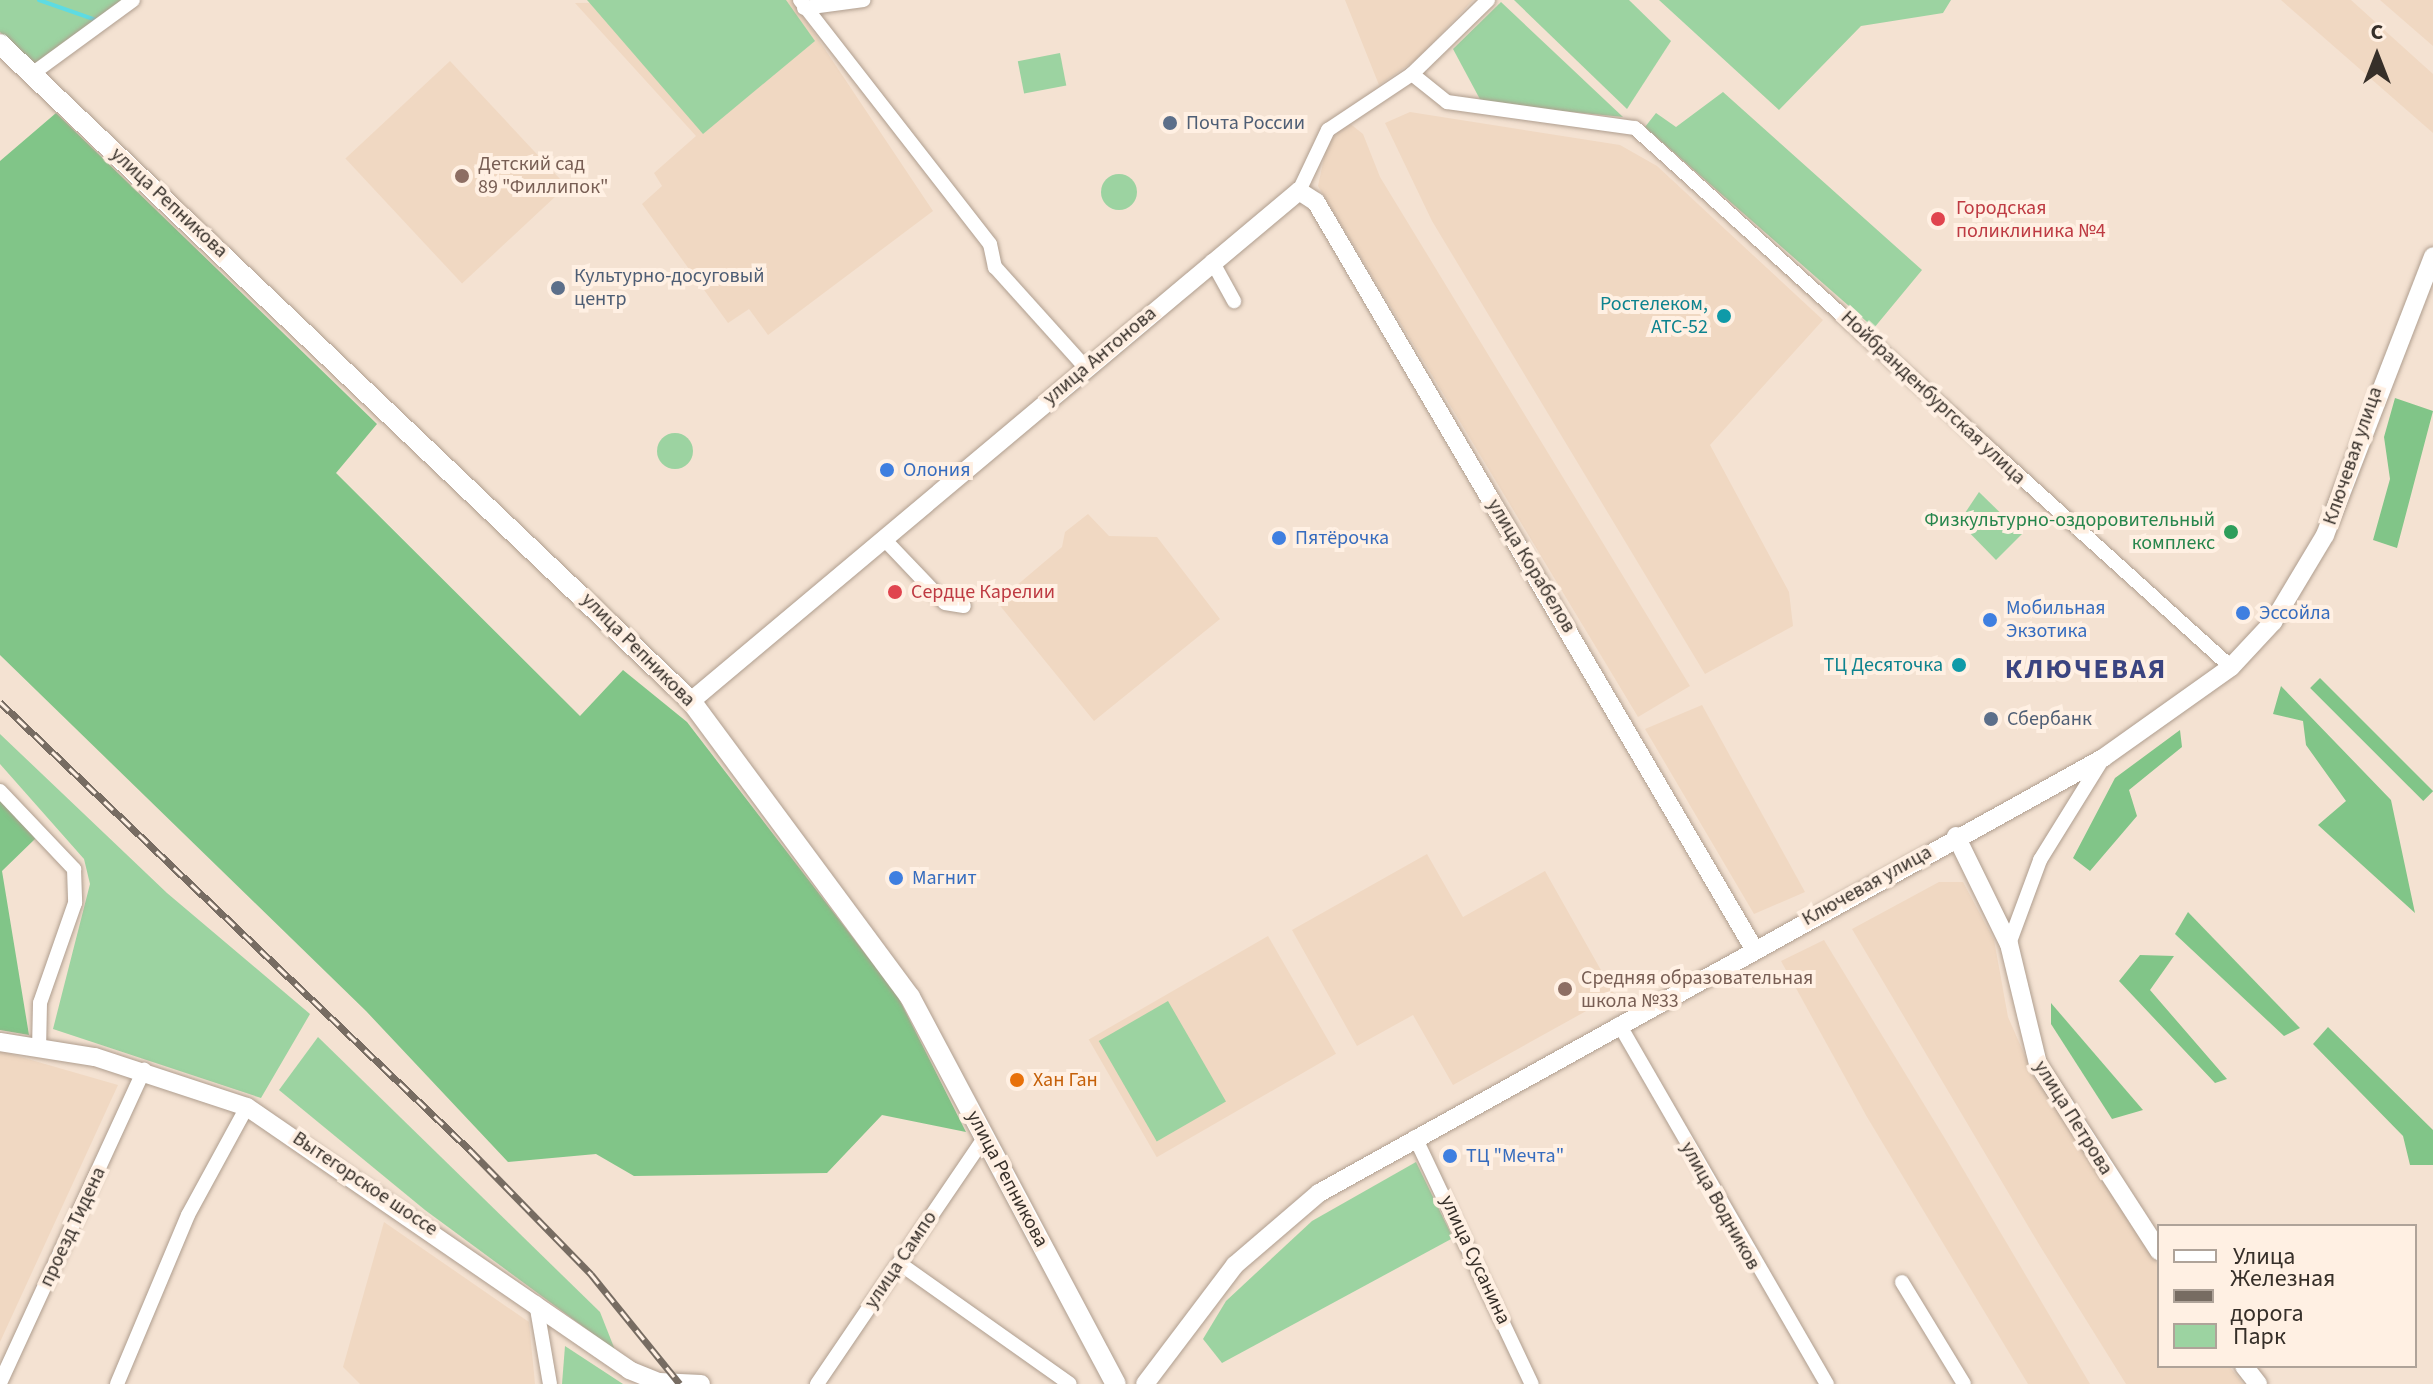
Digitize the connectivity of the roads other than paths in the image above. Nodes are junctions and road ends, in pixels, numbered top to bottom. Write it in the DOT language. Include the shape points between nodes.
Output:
graph roads {
  1 [pos="133,0"];
  2 [pos="863,0"];
  3 [pos="1488,0"];
  4 [pos="802,4"];
  5 [pos="0,44"];
  6 [pos="32,74"];
  7 [pos="1412,74"];
  8 [pos="1299,191"];
  9 [pos="2433,256"];
  10 [pos="1212,261"];
  11 [pos="1234,301"];
  12 [pos="1086,368"];
  13 [pos="884,539"];
  14 [pos="964,606"];
  15 [pos="2231,667"];
  16 [pos="691,701"];
  17 [pos="2103,758"];
  18 [pos="0,791"];
  19 [pos="1956,836"];
  20 [pos="2009,944"];
  21 [pos="1754,949"];
  22 [pos="1619,1024"];
  23 [pos="0,1042"];
  24 [pos="39,1049"];
  25 [pos="144,1070"];
  26 [pos="247,1107"];
  27 [pos="985,1137"];
  28 [pos="1415,1137"];
  29 [pos="2157,1248"];
  30 [pos="899,1263"];
  31 [pos="1902,1282"];
  32 [pos="536,1303"];
  33 [pos="2246,1368"];
  34 [pos="0,1383"];
  35 [pos="117,1384"];
  36 [pos="550,1384"];
  37 [pos="701,1384"];
  38 [pos="817,1384"];
  39 [pos="1070,1384"];
  40 [pos="1116,1384"];
  41 [pos="1145,1384"];
  42 [pos="1532,1384"];
  43 [pos="1827,1384"];
  44 [pos="1964,1384"];
  45 [pos="2258,1384"];
  1 -- 6 [label="street"];
  2 -- 4 [label="street"];
  3 -- 7 [label="street, улица Антонова"];
  4 -- 12 [label="street" via="990,244 995,267"];
  5 -- 6 [label="main road, улица Репникова"];
  6 -- 16 [label="main road, улица Репникова"];
  7 -- 8 [label="street, улица Антонова" via="1328,130"];
  7 -- 15 [label="street, Нойбранденбургская улица" via="1447,102 1635,128"];
  8 -- 10 [label="main road, улица Антонова"];
  8 -- 21 [label="main road, улица Корабелов" via="1316,202"];
  9 -- 15 [label="main road, Ключевая улица" via="2325,535 2273,622"];
  10 -- 11 [label="street"];
  10 -- 12 [label="main road, улица Антонова"];
  12 -- 13 [label="main road, улица Антонова"];
  13 -- 14 [label="street" via="945,603"];
  13 -- 16 [label="main road, улица Антонова"];
  15 -- 17 [label="main road, Ключевая улица"];
  16 -- 27 [label="main road, улица Репникова" via="869,933"];
  17 -- 19 [label="main road, Ключевая улица"];
  17 -- 20 [label="street" via="2033,874"];
  18 -- 24 [label="street" via="74,869 75,903 40,1003"];
  19 -- 20 [label="main road, улица Петрова"];
  19 -- 21 [label="main road, Ключевая улица"];
  20 -- 29 [label="main road, улица Петрова" via="2038,1064"];
  21 -- 22 [label="main road, Ключевая улица"];
  22 -- 28 [label="main road, Ключевая улица"];
  22 -- 43 [label="street, улица Водников"];
  23 -- 24 [label="main road, Вытегорское шоссе"];
  24 -- 25 [label="main road, Вытегорское шоссе"];
  25 -- 26 [label="main road, Вытегорское шоссе"];
  25 -- 34 [label="street, проезд Тидена"];
  26 -- 32 [label="main road, Вытегорское шоссе"];
  26 -- 35 [label="street" via="188,1215"];
  27 -- 30 [label="street, улица Сампо"];
  27 -- 40 [label="main road, улица Репникова"];
  28 -- 41 [label="main road, Ключевая улица" via="1271,1228"];
  28 -- 42 [label="street, улица Сусанина"];
  30 -- 38 [label="street, улица Сампо"];
  30 -- 39 [label="street"];
  31 -- 44 [label="street"];
  32 -- 36 [label="street"];
  32 -- 37 [label="main road, Вытегорское шоссе" via="629,1370 659,1382"];
  33 -- 45 [label="main road"];
}
